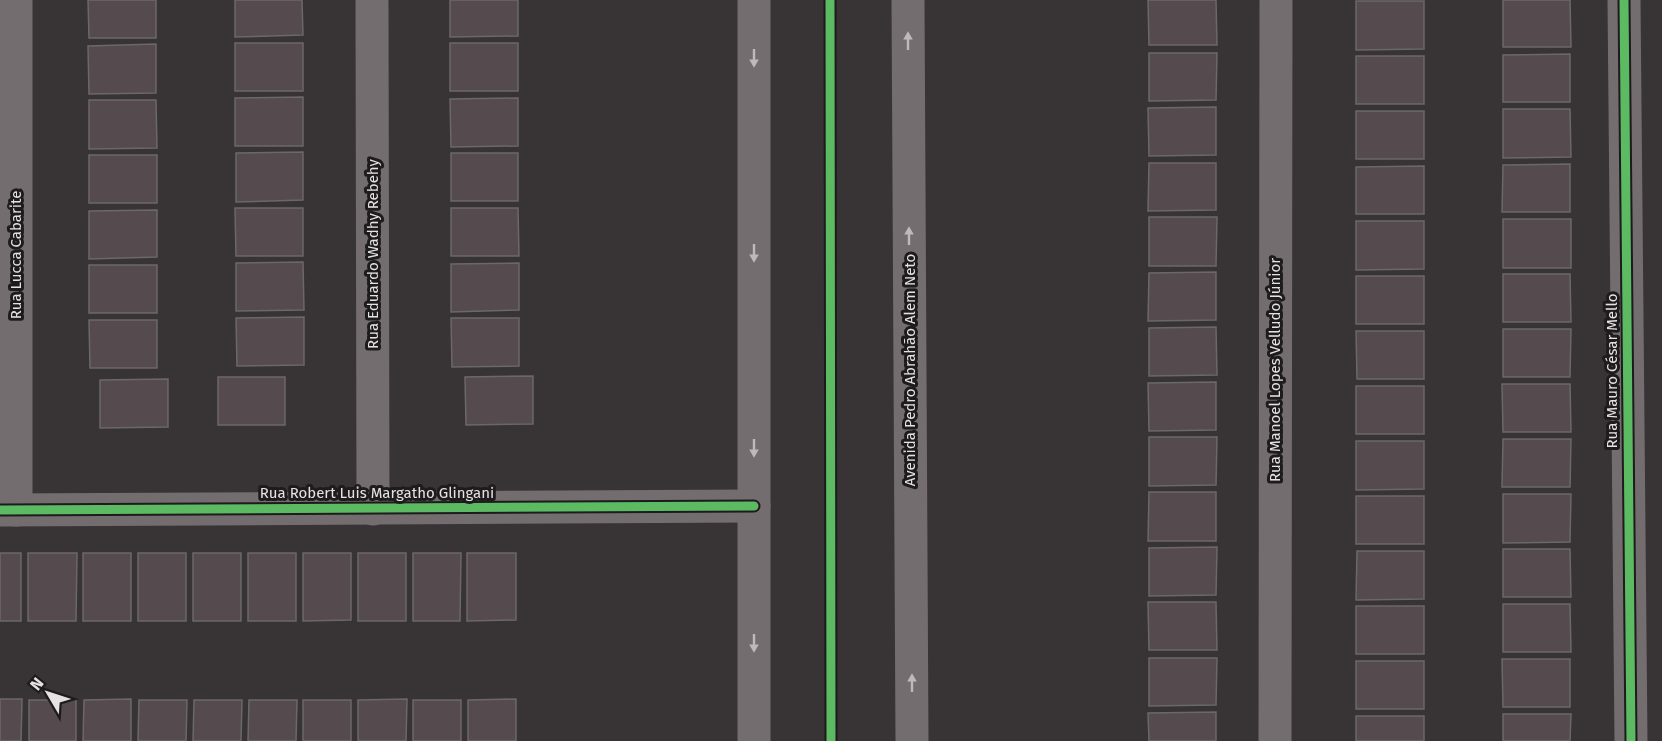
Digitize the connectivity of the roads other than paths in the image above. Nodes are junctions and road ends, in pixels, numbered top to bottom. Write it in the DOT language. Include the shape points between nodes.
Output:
graph roads {
  1 [pos="16,0"];
  2 [pos="372,0"];
  3 [pos="754,0"];
  4 [pos="908,0"];
  5 [pos="1276,0"];
  6 [pos="1624,0"];
  7 [pos="754,506"];
  8 [pos="373,509"];
  9 [pos="8,510"];
  10 [pos="754,741"];
  11 [pos="912,741"];
  12 [pos="1275,741"];
  13 [pos="1630,741"];
  1 -- 9 [label="street, Rua Lucca Cabarite"];
  2 -- 8 [label="street, Rua Eduardo Wadhy Rebehy"];
  3 -- 7 [label="street, one-way"];
  11 -- 4 [label="street, Avenida Pedro Abrahão Alem Neto, one-way"];
  5 -- 12 [label="street, Rua Manoel Lopes Velludo Júnior"];
  6 -- 13 [label="street, Rua Mauro César Mello"];
  7 -- 8 [label="street, Rua Robert Luis Margatho Glingani"];
  7 -- 10 [label="street, one-way"];
  8 -- 9 [label="street, Rua Robert Luis Margatho Glingani"];
}
